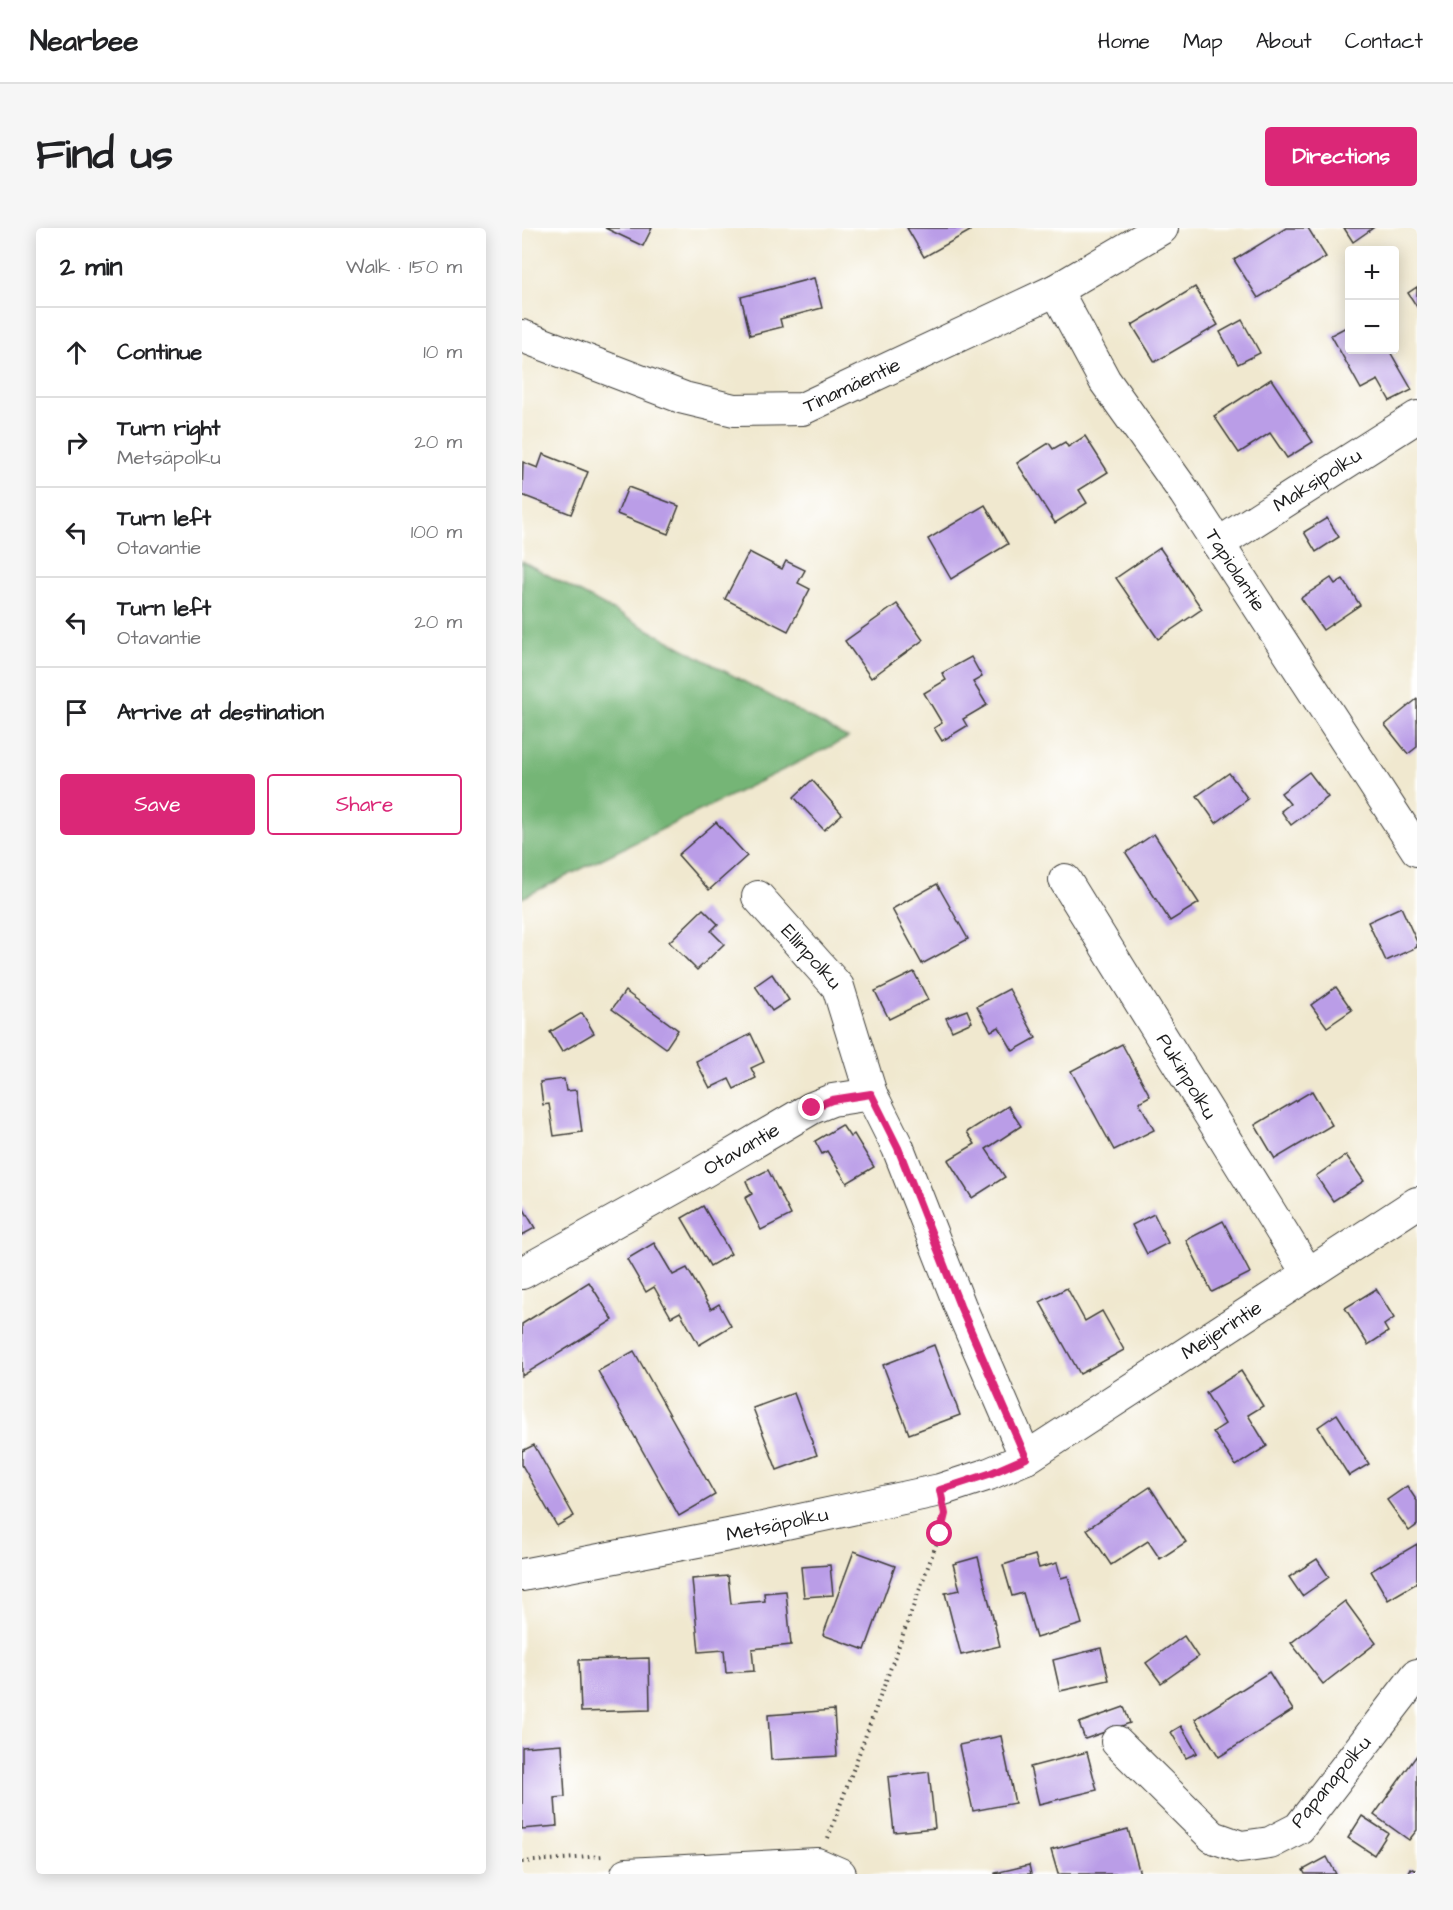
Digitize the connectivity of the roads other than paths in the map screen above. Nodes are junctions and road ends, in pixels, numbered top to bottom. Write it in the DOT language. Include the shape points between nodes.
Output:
graph roads {
  1 [pos="1162,228"];
  2 [pos="1056,290"];
  3 [pos="522,336"];
  4 [pos="1417,417"];
  5 [pos="1218,544"];
  6 [pos="1408,818"];
  7 [pos="1417,850"];
  8 [pos="1065,880"];
  9 [pos="758,897"];
  10 [pos="871,1094"];
  11 [pos="1417,1203"];
  12 [pos="522,1273"];
  13 [pos="1308,1274"];
  14 [pos="1026,1458"];
  15 [pos="522,1575"];
  16 [pos="1417,1675"];
  17 [pos="1117,1742"];
  18 [pos="829,1869"];
  19 [pos="627,1874"];
  1 -- 2 [label="street, Tinamäentie"];
  2 -- 3 [label="street, Tinamäentie" via="802,409 734,410 684,398"];
  2 -- 5 [label="street, Tapiolantie" via="1105,381"];
  4 -- 5 [label="street, Maksipolku"];
  5 -- 6 [label="street, Tapiolantie"];
  6 -- 7 [label="street, Tapiolantie"];
  8 -- 13 [label="street, Pukinpolku"];
  9 -- 10 [label="street, Ellinpolku" via="838,987"];
  10 -- 12 [label="street, Otavantie" via="832,1100 812,1108"];
  10 -- 14 [label="street" via="898,1148"];
  11 -- 13 [label="street, Meijerintie"];
  13 -- 14 [label="street, Meijerintie"];
  14 -- 15 [label="street, Metsäpolku" via="940,1490"];
  16 -- 17 [label="street, Papanapolku" via="1299,1828 1270,1843 1241,1847 1213,1837"];
  18 -- 19 [label="street"];
}
